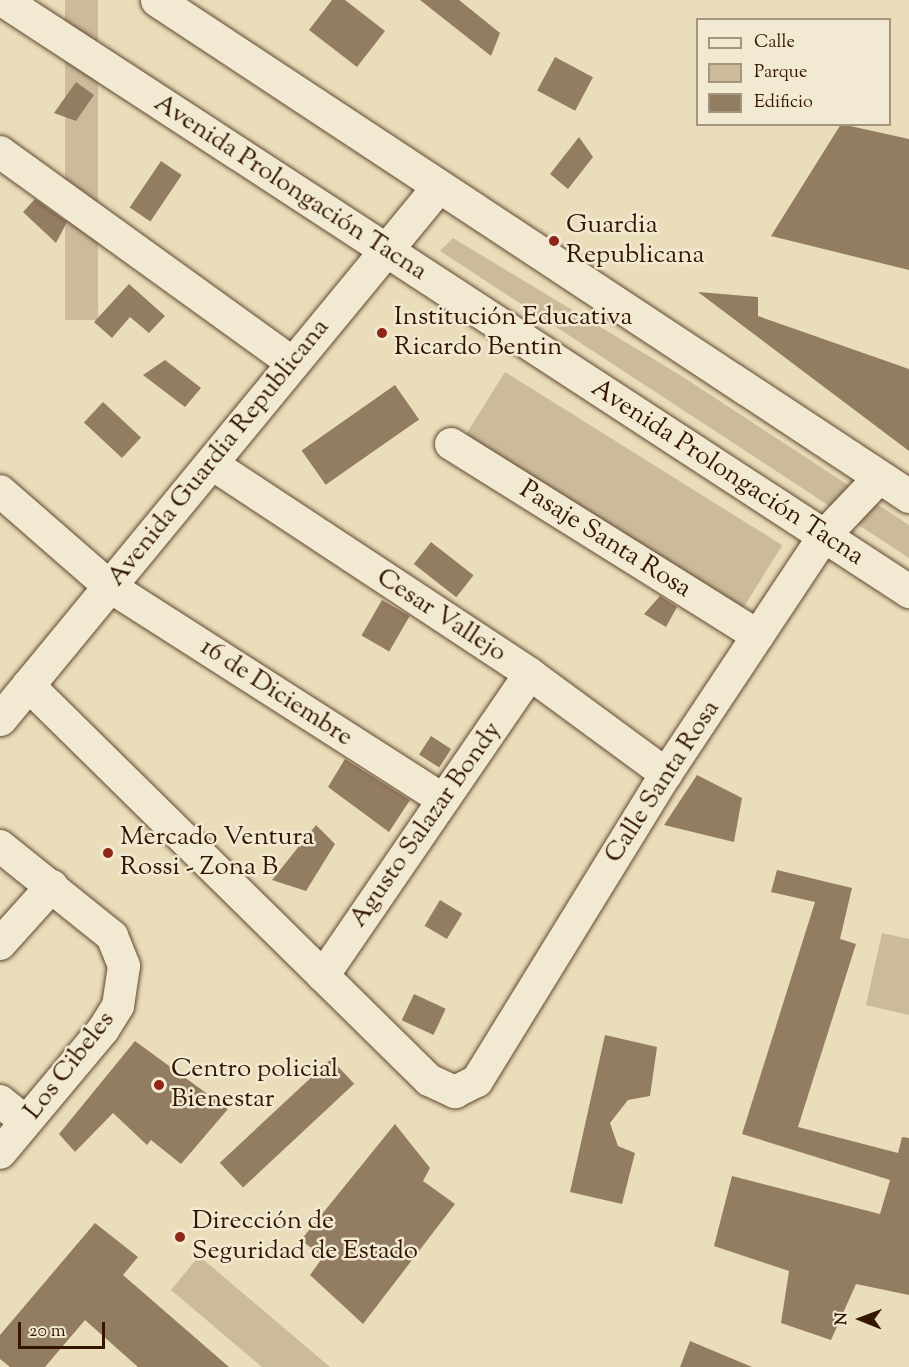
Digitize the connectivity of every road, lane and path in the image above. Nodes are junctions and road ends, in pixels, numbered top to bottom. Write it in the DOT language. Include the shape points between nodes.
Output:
graph roads {
  1 [pos="3,0"];
  2 [pos="158,0"];
  3 [pos="0,152"];
  4 [pos="438,187"];
  5 [pos="384,250"];
  6 [pos="293,363"];
  7 [pos="451,444"];
  8 [pos="212,464"];
  9 [pos="880,477"];
  10 [pos="0,491"];
  11 [pos="909,496"];
  12 [pos="824,536"];
  13 [pos="109,586"];
  14 [pos="909,591"];
  15 [pos="758,636"];
  16 [pos="530,674"];
  17 [pos="28,685"];
  18 [pos="0,719"];
  19 [pos="666,774"];
  20 [pos="443,800"];
  21 [pos="0,846"];
  22 [pos="52,886"];
  23 [pos="0,944"];
  24 [pos="323,976"];
  25 [pos="0,1101"];
  26 [pos="26,1122"];
  27 [pos="0,1153"];
  1 -- 5 [label="main road, Avenida Prolongación Tacna"];
  2 -- 4 [label="main road"];
  3 -- 6 [label="street"];
  4 -- 5 [label="main road, Avenida Guardia Republicana"];
  4 -- 9 [label="main road"];
  5 -- 6 [label="main road, Avenida Guardia Republicana"];
  5 -- 12 [label="main road, Avenida Prolongación Tacna"];
  6 -- 8 [label="main road, Avenida Guardia Republicana"];
  7 -- 15 [label="street, Pasaje Santa Rosa"];
  8 -- 13 [label="main road, Avenida Guardia Republicana"];
  8 -- 16 [label="street, Cesar Vallejo"];
  9 -- 11 [label="main road"];
  9 -- 12 [label="street, Calle Santa Rosa"];
  10 -- 13 [label="street, 16 de Diciembre"];
  12 -- 14 [label="main road, Avenida Prolongación Tacna"];
  12 -- 15 [label="street, Calle Santa Rosa"];
  13 -- 17 [label="main road, Avenida Guardia Republicana"];
  13 -- 20 [label="street, 16 de Diciembre"];
  15 -- 19 [label="street, Calle Santa Rosa"];
  16 -- 19 [label="street, Cesar Vallejo"];
  16 -- 20 [label="street, Agusto Salazar Bondy"];
  17 -- 18 [label="main road, Avenida Guardia Republicana"];
  17 -- 24 [label="street"];
  19 -- 24 [label="street, Calle Santa Rosa" via="477,1081 455,1092 429,1080"];
  20 -- 24 [label="street, Agusto Salazar Bondy"];
  21 -- 22 [label="street, Los Cibeles"];
  22 -- 23 [label="street"];
  22 -- 26 [label="street, Los Cibeles" via="112,936 124,966 118,1006 103,1030"];
  25 -- 26 [label="street"];
  26 -- 27 [label="street, Los Cibeles"];
}
